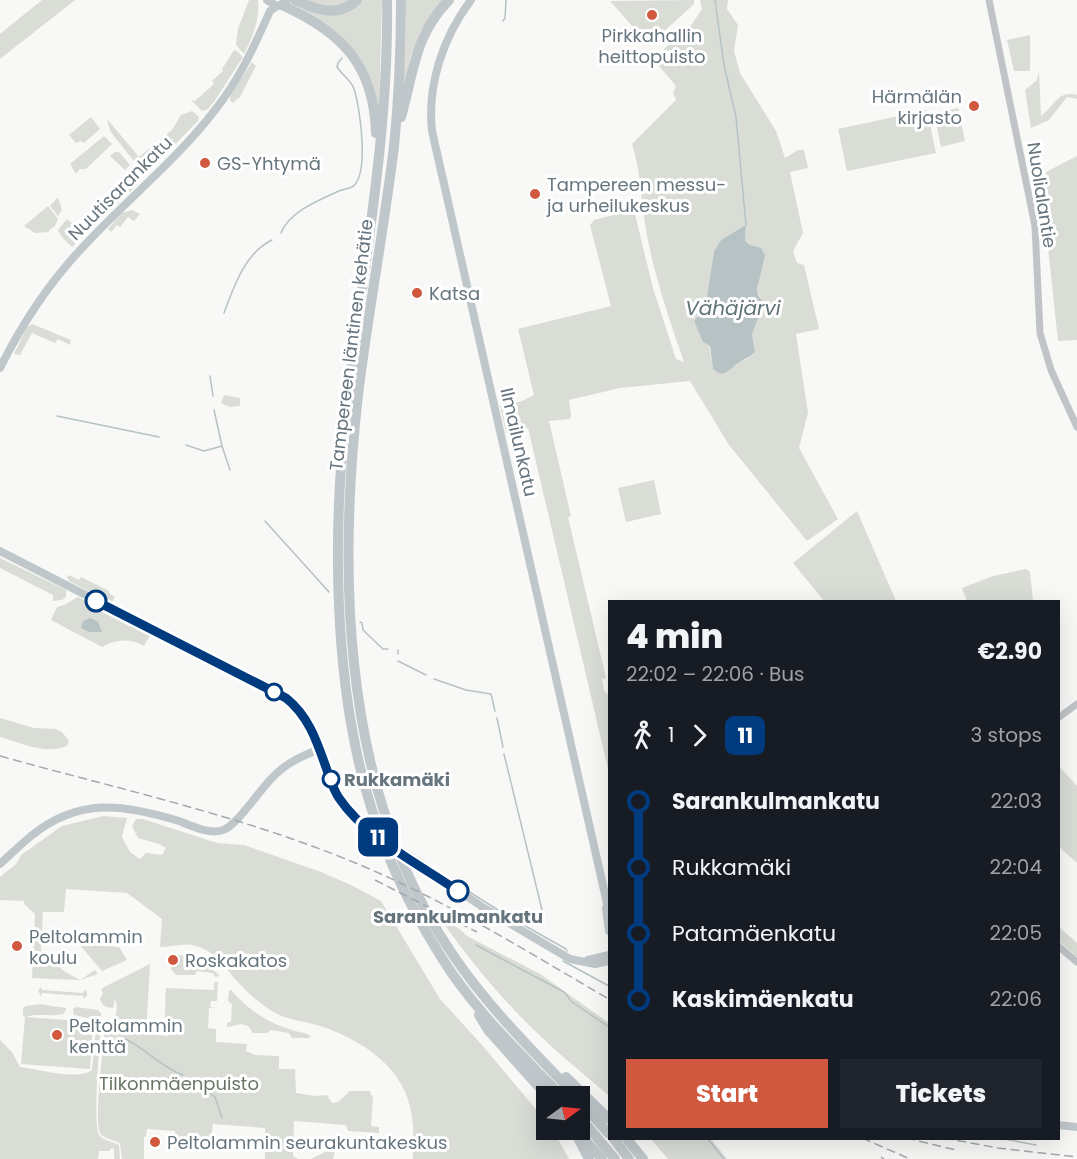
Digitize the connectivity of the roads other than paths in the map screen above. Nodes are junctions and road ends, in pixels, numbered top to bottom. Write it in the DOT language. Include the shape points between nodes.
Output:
graph roads {
  1 [pos="267,0"];
  2 [pos="296,0"];
  3 [pos="357,0"];
  4 [pos="387,0"];
  5 [pos="400,0"];
  6 [pos="449,0"];
  7 [pos="471,0"];
  8 [pos="988,0"];
  9 [pos="282,3"];
  10 [pos="261,30"];
  11 [pos="394,145"];
  12 [pos="377,181"];
  13 [pos="0,368"];
  14 [pos="1077,427"];
  15 [pos="0,551"];
  16 [pos="1077,704"];
  17 [pos="1060,717"];
  18 [pos="319,749"];
  19 [pos="375,804"];
  20 [pos="0,864"];
  21 [pos="604,896"];
  22 [pos="608,909"];
  23 [pos="608,921"];
  24 [pos="1060,948"];
  25 [pos="608,955"];
  26 [pos="608,961"];
  27 [pos="584,962"];
  28 [pos="1077,962"];
  29 [pos="458,981"];
  30 [pos="524,1042"];
  31 [pos="538,1086"];
  32 [pos="552,1086"];
  33 [pos="566,1086"];
  34 [pos="590,1112"];
  35 [pos="608,1118"];
  36 [pos="1060,1125"];
  37 [pos="1077,1127"];
  38 [pos="590,1129"];
  39 [pos="608,1133"];
  40 [pos="580,1140"];
  41 [pos="584,1140"];
  42 [pos="615,1140"];
  43 [pos="628,1140"];
  44 [pos="589,1159"];
  45 [pos="602,1159"];
  46 [pos="615,1159"];
  47 [pos="629,1159"];
  48 [pos="643,1159"];
  1 -- 9 [label="main road"];
  1 -- 10 [label="main road, Nuutisarankatu"];
  2 -- 3 [label="highway" via="327,12 347,8"];
  4 -- 12 [label="highway, Tampereen läntinen kehätie"];
  5 -- 11 [label="highway, Tampereen läntinen kehätie"];
  6 -- 11 [label="highway" via="420,41"];
  7 -- 21 [label="main road, Ilmailunkatu" via="452,30 436,73 432,131"];
  8 -- 14 [label="street, Nuolialantie" via="1035,226 1040,333 1051,370"];
  9 -- 10 [label="main road, Nuutisarankatu" via="270,11"];
  9 -- 12 [label="highway" via="330,32 362,67 375,112"];
  10 -- 13 [label="main road, Nuutisarankatu" via="244,68 215,110 59,274 20,329"];
  11 -- 19 [label="highway, Tampereen läntinen kehätie" via="358,394 350,496 353,649"];
  12 -- 19 [label="highway, Tampereen läntinen kehätie" via="343,440 339,552 345,675 358,760"];
  15 -- 18 [label="main road" via="286,698 303,715"];
  16 -- 17 [label="street"];
  18 -- 20 [label="main road" via="298,757 276,773 235,823 223,830 210,831 142,811 101,806 41,829"];
  18 -- 27 [label="main road" via="337,795 360,824 484,908 570,959"];
  19 -- 29 [label="highway, Tampereen läntinen kehätie" via="395,871 420,923"];
  19 -- 30 [label="highway, Tampereen läntinen kehätie" via="452,955"];
  21 -- 22 [label="main road, Ilmailunkatu"];
  21 -- 23 [label="main road, Ilmailunkatu"];
  24 -- 28 [label="street"];
  25 -- 27 [label="main road"];
  26 -- 27 [label="main road"];
  29 -- 31 [label="highway" via="488,1030"];
  29 -- 32 [label="highway, Tampereen läntinen kehätie"];
  30 -- 33 [label="highway, Tampereen läntinen kehätie"];
  30 -- 35 [label="highway"];
  34 -- 39 [label="highway"];
  36 -- 37 [label="main road"];
  38 -- 46 [label="highway"];
  40 -- 44 [label="highway"];
  41 -- 45 [label="highway"];
  42 -- 47 [label="highway"];
  43 -- 48 [label="highway"];
}
